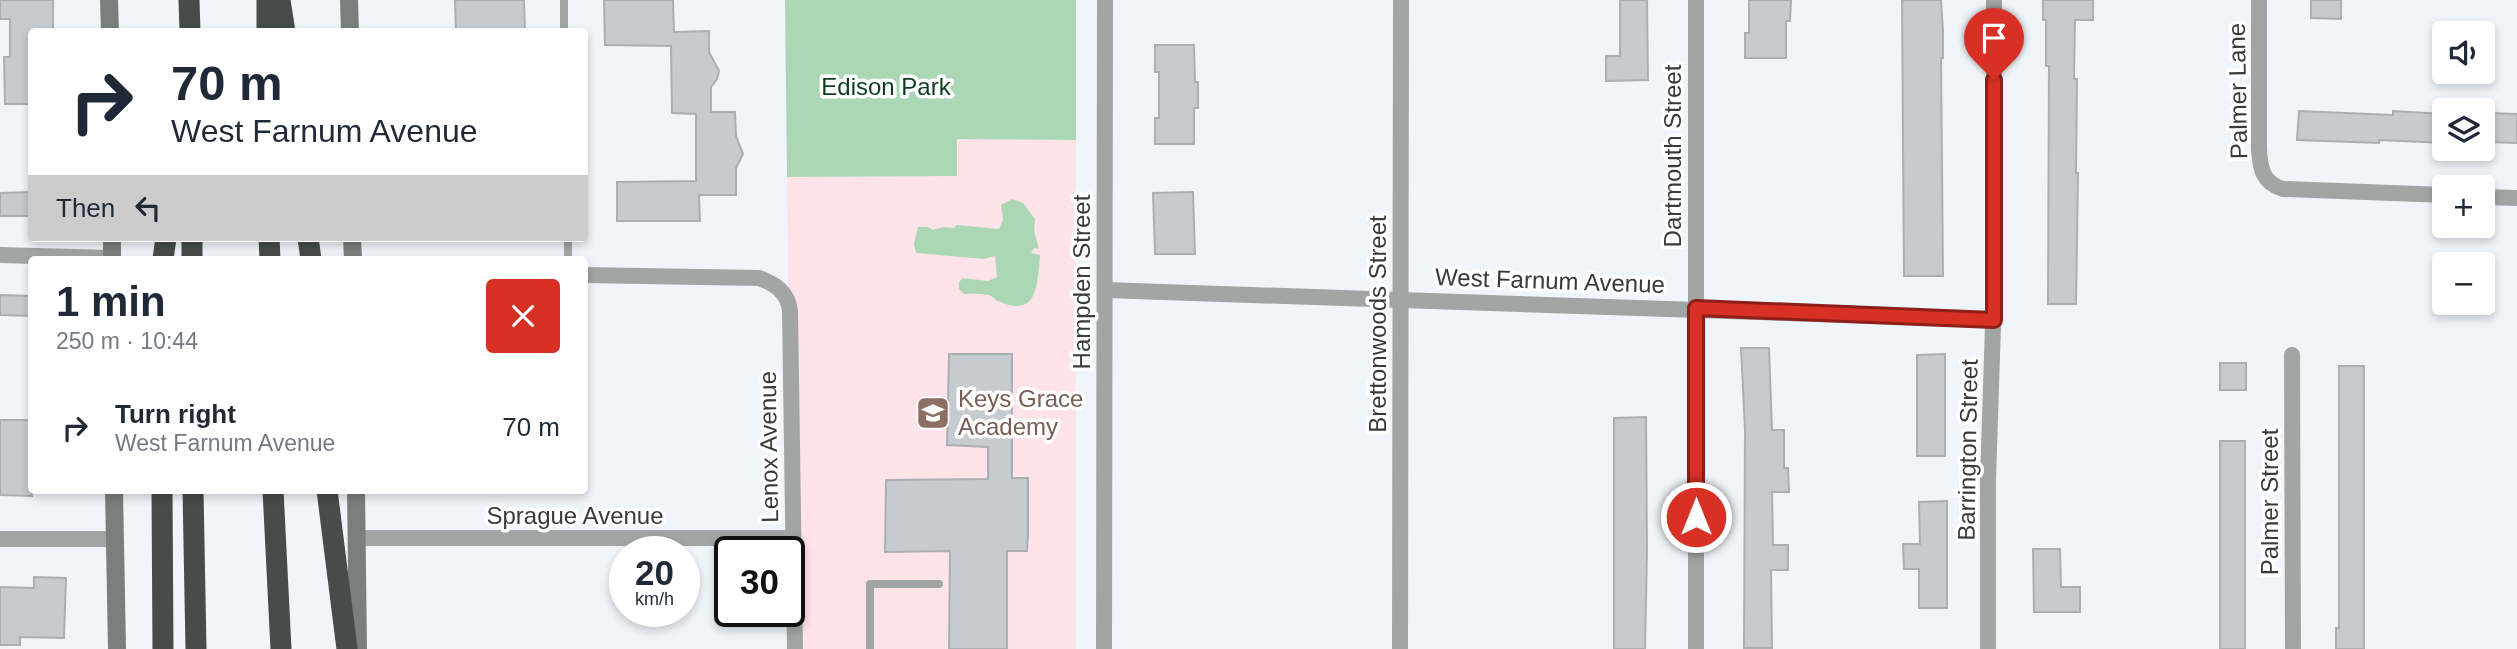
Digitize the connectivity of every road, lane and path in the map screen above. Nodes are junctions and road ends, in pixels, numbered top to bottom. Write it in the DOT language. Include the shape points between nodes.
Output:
graph roads {
  1 [pos="109,0"];
  2 [pos="190,0"];
  3 [pos="267,0"];
  4 [pos="280,0"];
  5 [pos="349,0"];
  6 [pos="564,0"];
  7 [pos="1105,0"];
  8 [pos="1401,0"];
  9 [pos="1696,0"];
  10 [pos="1994,0"];
  11 [pos="2259,0"];
  12 [pos="110,28"];
  13 [pos="190,28"];
  14 [pos="267,28"];
  15 [pos="284,28"];
  16 [pos="350,28"];
  17 [pos="564,28"];
  18 [pos="2432,195"];
  19 [pos="2495,197"];
  20 [pos="2517,198"];
  21 [pos="0,255"];
  22 [pos="37,256"];
  23 [pos="588,275"];
  24 [pos="1105,289"];
  25 [pos="1401,299"];
  26 [pos="1696,308"];
  27 [pos="1994,320"];
  28 [pos="2292,355"];
  29 [pos="114,494"];
  30 [pos="162,494"];
  31 [pos="193,494"];
  32 [pos="273,494"];
  33 [pos="328,494"];
  34 [pos="356,494"];
  35 [pos="793,536"];
  36 [pos="356,538"];
  37 [pos="714,538"];
  38 [pos="0,539"];
  39 [pos="114,539"];
  40 [pos="939,584"];
  41 [pos="795,627"];
  42 [pos="117,649"];
  43 [pos="163,649"];
  44 [pos="196,649"];
  45 [pos="281,649"];
  46 [pos="347,649"];
  47 [pos="358,649"];
  48 [pos="795,649"];
  49 [pos="870,649"];
  50 [pos="1104,649"];
  51 [pos="1401,649"];
  52 [pos="1696,649"];
  53 [pos="1988,649"];
  54 [pos="2293,649"];
  1 -- 12 [label="main road"];
  2 -- 13 [label="highway"];
  3 -- 14 [label="highway"];
  4 -- 15 [label="highway"];
  5 -- 16 [label="main road"];
  6 -- 17 [label="lane"];
  7 -- 24 [label="street, Hampden Street"];
  8 -- 25 [label="street, Brettonwoods Street"];
  9 -- 26 [label="street, Dartmouth Street"];
  10 -- 27 [label="street, Barrington Street"];
  11 -- 18 [label="street, Palmer Lane" via="2259,149 2266,180 2283,189"];
  19 -- 20 [label="street"];
  21 -- 22 [label="street"];
  23 -- 35 [label="street, Lenox Avenue" via="759,278 774,284 785,296 790,311"];
  24 -- 25 [label="street, West Farnum Avenue"];
  24 -- 50 [label="street, Hampden Street"];
  25 -- 26 [label="street, West Farnum Avenue"];
  25 -- 51 [label="street, Brettonwoods Street"];
  26 -- 27 [label="street, West Farnum Avenue"];
  26 -- 52 [label="street, Dartmouth Street"];
  27 -- 53 [label="street, Barrington Street"];
  28 -- 54 [label="street, Palmer Street"];
  29 -- 39 [label="main road"];
  30 -- 43 [label="highway"];
  31 -- 44 [label="highway"];
  32 -- 45 [label="highway"];
  33 -- 46 [label="highway"];
  34 -- 36 [label="main road"];
  36 -- 37 [label="street, Sprague Avenue"];
  36 -- 47 [label="main road"];
  38 -- 39 [label="street"];
  39 -- 42 [label="main road"];
  40 -- 49 [label="lane" via="870,584"];
  41 -- 48 [label="street, Lenox Avenue"];
}
